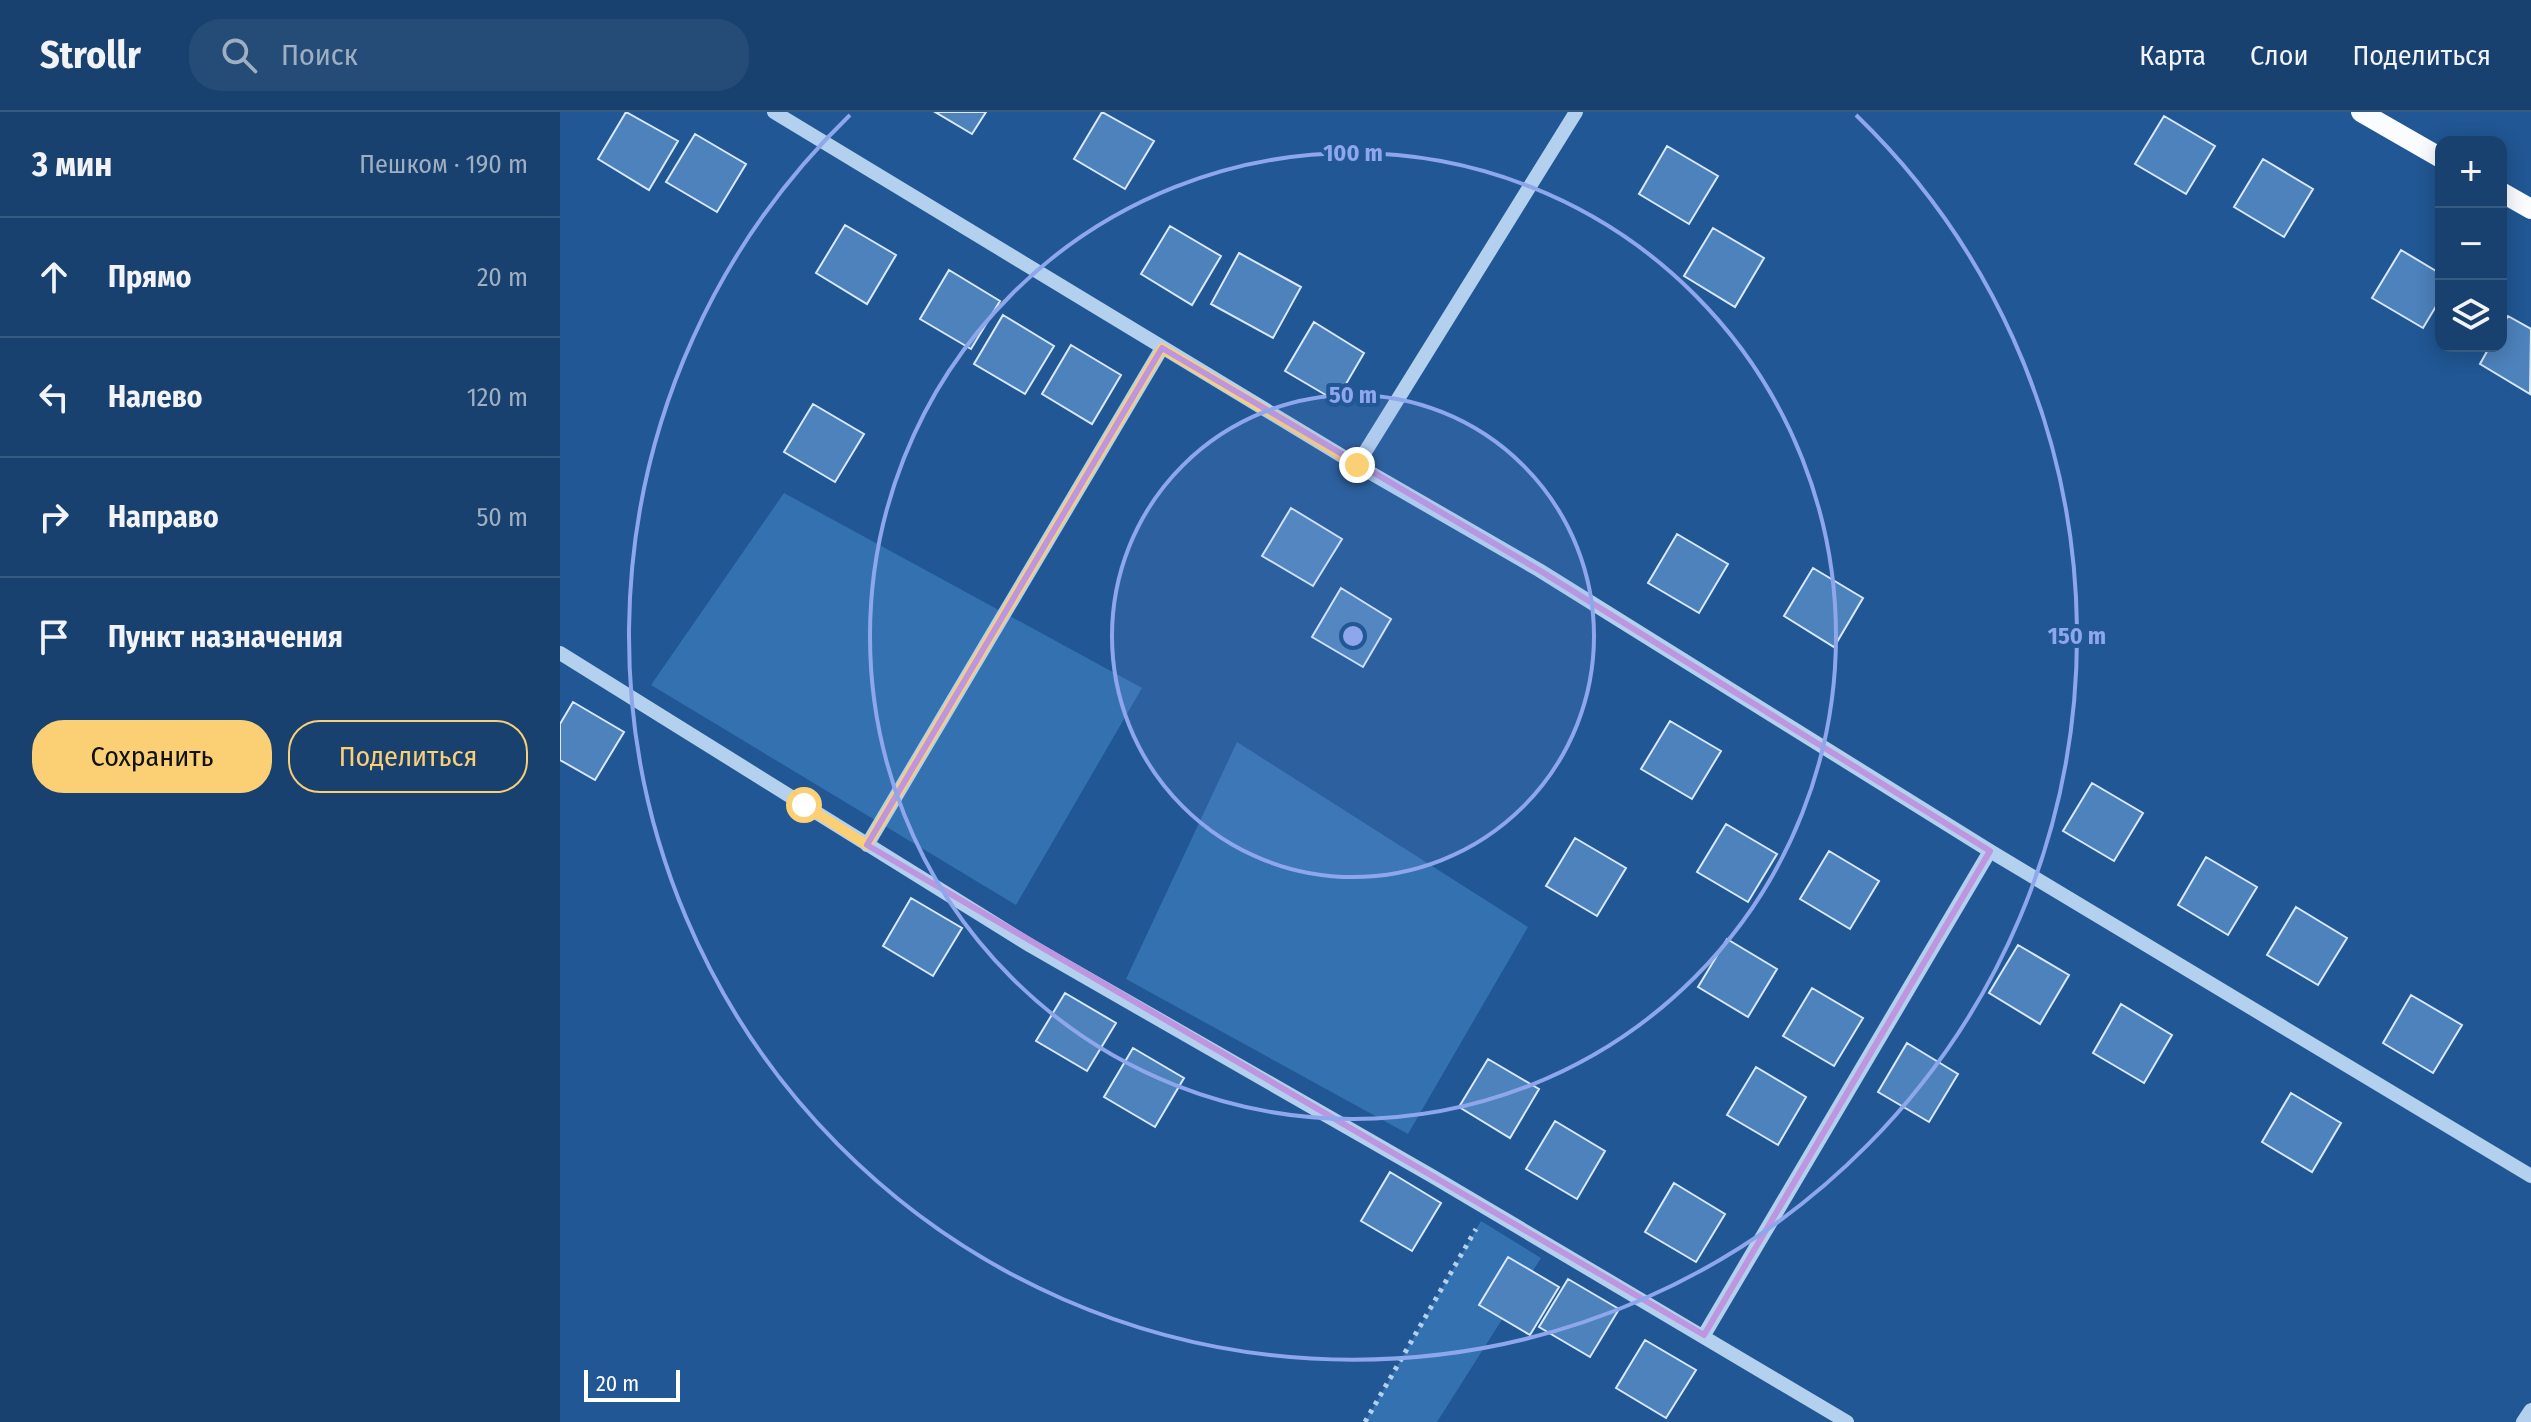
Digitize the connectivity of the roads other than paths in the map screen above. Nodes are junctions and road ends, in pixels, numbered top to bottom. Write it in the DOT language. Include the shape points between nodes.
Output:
graph roads {
  1 [pos="774,112"];
  2 [pos="1576,112"];
  3 [pos="2361,112"];
  4 [pos="2435,155"];
  5 [pos="2507,195"];
  6 [pos="2531,209"];
  7 [pos="1162,348"];
  8 [pos="1357,465"];
  9 [pos="560,653"];
  10 [pos="867,845"];
  11 [pos="1990,851"];
  12 [pos="2531,1176"];
  13 [pos="1704,1335"];
  14 [pos="2531,1410"];
  15 [pos="1847,1422"];
  16 [pos="2523,1422"];
  1 -- 7 [label="street"];
  2 -- 8 [label="street"];
  3 -- 4 [label="main road"];
  5 -- 6 [label="main road"];
  7 -- 8 [label="street"];
  7 -- 10 [label="street"];
  8 -- 11 [label="street" via="1539,570"];
  9 -- 10 [label="street"];
  10 -- 13 [label="street" via="1031,946"];
  11 -- 12 [label="street"];
  11 -- 13 [label="street"];
  13 -- 15 [label="street"];
  14 -- 16 [label="street"];
}
